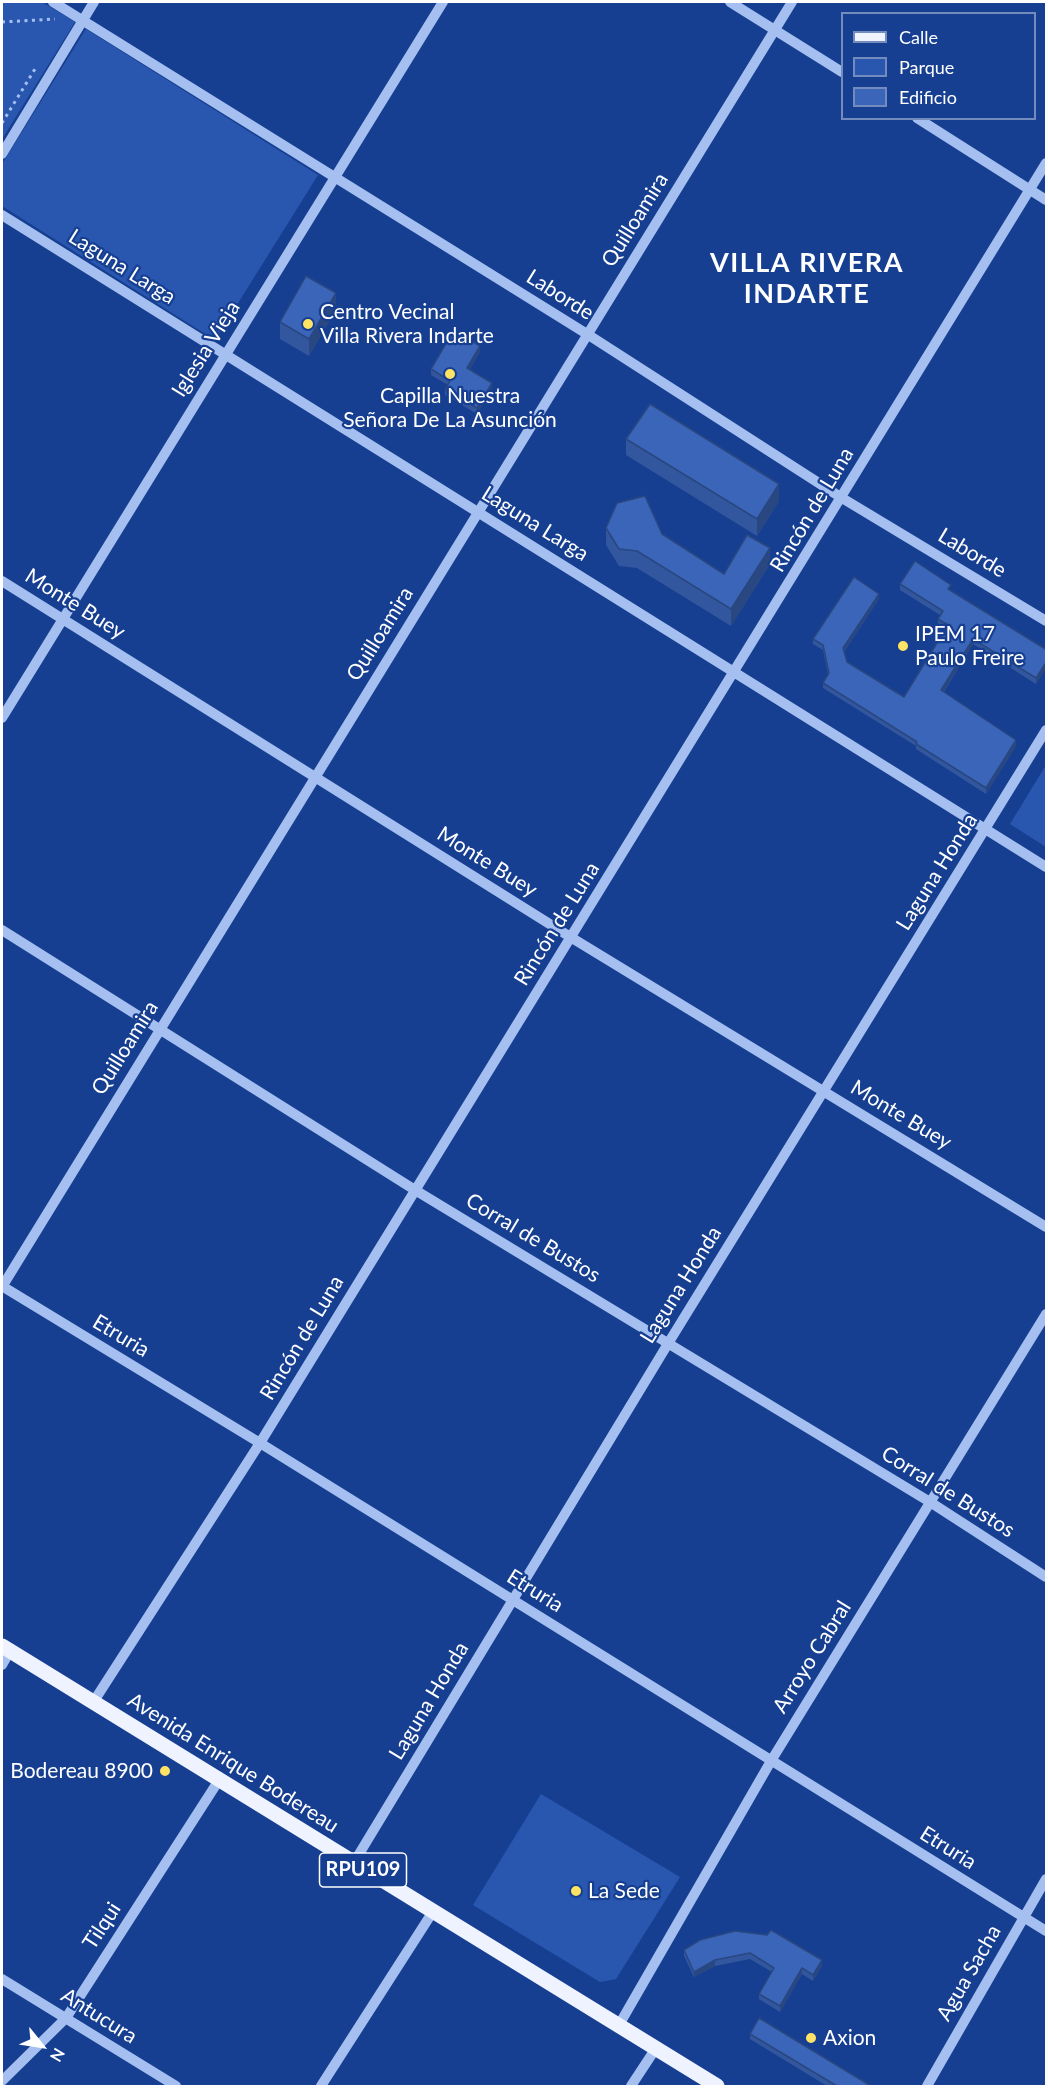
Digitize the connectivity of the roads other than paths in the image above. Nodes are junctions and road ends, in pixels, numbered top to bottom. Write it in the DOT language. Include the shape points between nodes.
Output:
graph roads {
  1 [pos="53,2"];
  2 [pos="94,2"];
  3 [pos="443,2"];
  4 [pos="730,2"];
  5 [pos="792,2"];
  6 [pos="82,20"];
  7 [pos="775,29"];
  8 [pos="841,71"];
  9 [pos="920,120"];
  10 [pos="2,154"];
  11 [pos="1047,163"];
  12 [pos="334,177"];
  13 [pos="1030,190"];
  14 [pos="1047,200"];
  15 [pos="2,215"];
  16 [pos="587,334"];
  17 [pos="225,354"];
  18 [pos="842,498"];
  19 [pos="478,511"];
  20 [pos="2,581"];
  21 [pos="62,619"];
  22 [pos="1047,621"];
  23 [pos="735,674"];
  24 [pos="2,718"];
  25 [pos="1047,730"];
  26 [pos="315,777"];
  27 [pos="986,830"];
  28 [pos="1047,867"];
  29 [pos="2,930"];
  30 [pos="572,938"];
  31 [pos="161,1028"];
  32 [pos="824,1091"];
  33 [pos="415,1190"];
  34 [pos="1047,1227"];
  35 [pos="2,1286"];
  36 [pos="1047,1314"];
  37 [pos="669,1342"];
  38 [pos="260,1443"];
  39 [pos="930,1502"];
  40 [pos="1047,1577"];
  41 [pos="513,1599"];
  42 [pos="6,1648"];
  43 [pos="2,1665"];
  44 [pos="94,1701"];
  45 [pos="771,1761"];
  46 [pos="219,1780"];
  47 [pos="353,1864"];
  48 [pos="1047,1880"];
  49 [pos="432,1913"];
  50 [pos="1023,1917"];
  51 [pos="1047,1931"];
  52 [pos="2,1979"];
  53 [pos="66,2018"];
  54 [pos="619,2025"];
  55 [pos="656,2048"];
  56 [pos="2,2081"];
  57 [pos="176,2086"];
  58 [pos="321,2086"];
  59 [pos="631,2086"];
  60 [pos="717,2086"];
  61 [pos="927,2086"];
  1 -- 6 [label="street, Laborde"];
  2 -- 6 [label="street"];
  3 -- 12 [label="street, Iglesia Vieja"];
  4 -- 7 [label="street"];
  5 -- 7 [label="street, Quilloamira"];
  6 -- 10 [label="street"];
  6 -- 12 [label="street, Laborde"];
  7 -- 8 [label="street"];
  7 -- 16 [label="street, Quilloamira"];
  9 -- 13 [label="street"];
  11 -- 13 [label="street, Rincón de Luna"];
  12 -- 16 [label="street, Laborde"];
  12 -- 17 [label="street, Iglesia Vieja"];
  13 -- 14 [label="street"];
  13 -- 18 [label="street, Rincón de Luna"];
  15 -- 17 [label="street, Laguna Larga"];
  16 -- 18 [label="street, Laborde"];
  16 -- 19 [label="street, Quilloamira"];
  17 -- 19 [label="street, Laguna Larga"];
  17 -- 21 [label="street, Iglesia Vieja"];
  18 -- 22 [label="street, Laborde"];
  18 -- 23 [label="street, Rincón de Luna"];
  19 -- 23 [label="street, Laguna Larga"];
  19 -- 26 [label="street, Quilloamira"];
  20 -- 21 [label="street, Monte Buey"];
  21 -- 24 [label="street, Iglesia Vieja"];
  21 -- 26 [label="street, Monte Buey"];
  23 -- 27 [label="street, Laguna Larga"];
  23 -- 30 [label="street, Rincón de Luna"];
  25 -- 27 [label="street, Laguna Honda"];
  26 -- 30 [label="street, Monte Buey"];
  26 -- 31 [label="street, Quilloamira"];
  27 -- 28 [label="street, Laguna Larga"];
  27 -- 32 [label="street, Laguna Honda"];
  29 -- 31 [label="street, Corral de Bustos"];
  30 -- 32 [label="street, Monte Buey"];
  30 -- 33 [label="street, Rincón de Luna"];
  31 -- 33 [label="street, Corral de Bustos"];
  31 -- 35 [label="street, Quilloamira"];
  32 -- 34 [label="street, Monte Buey"];
  32 -- 37 [label="street, Laguna Honda"];
  33 -- 37 [label="street, Corral de Bustos"];
  33 -- 38 [label="street, Rincón de Luna"];
  35 -- 38 [label="street, Etruria"];
  36 -- 39 [label="street, Arroyo Cabral"];
  37 -- 39 [label="street, Corral de Bustos"];
  37 -- 41 [label="street, Laguna Honda"];
  38 -- 41 [label="street, Etruria"];
  38 -- 44 [label="street, Rincón de Luna"];
  39 -- 40 [label="street, Corral de Bustos"];
  39 -- 45 [label="street, Arroyo Cabral"];
  41 -- 45 [label="street, Etruria"];
  41 -- 47 [label="street, Laguna Honda"];
  42 -- 43 [label="street"];
  42 -- 44 [label="main road, Avenida Enrique Bodereau / RPU109"];
  44 -- 46 [label="main road, Avenida Enrique Bodereau / RPU109"];
  45 -- 50 [label="street, Etruria"];
  45 -- 54 [label="street, Arroyo Cabral"];
  46 -- 47 [label="main road, Avenida Enrique Bodereau / RPU109"];
  46 -- 53 [label="street, Tilqui"];
  47 -- 49 [label="main road, Avenida Enrique Bodereau / RPU109"];
  48 -- 50 [label="street, Agua Sacha"];
  49 -- 54 [label="main road, Avenida Enrique Bodereau / RPU109"];
  49 -- 58 [label="street"];
  50 -- 51 [label="street, Etruria"];
  50 -- 61 [label="street, Agua Sacha"];
  52 -- 53 [label="street, Antucura"];
  53 -- 56 [label="street, Tilqui"];
  53 -- 57 [label="street, Antucura"];
  54 -- 55 [label="main road, Avenida Enrique Bodereau / RPU109"];
  55 -- 59 [label="street"];
  55 -- 60 [label="main road, Avenida Enrique Bodereau / RPU109"];
}
